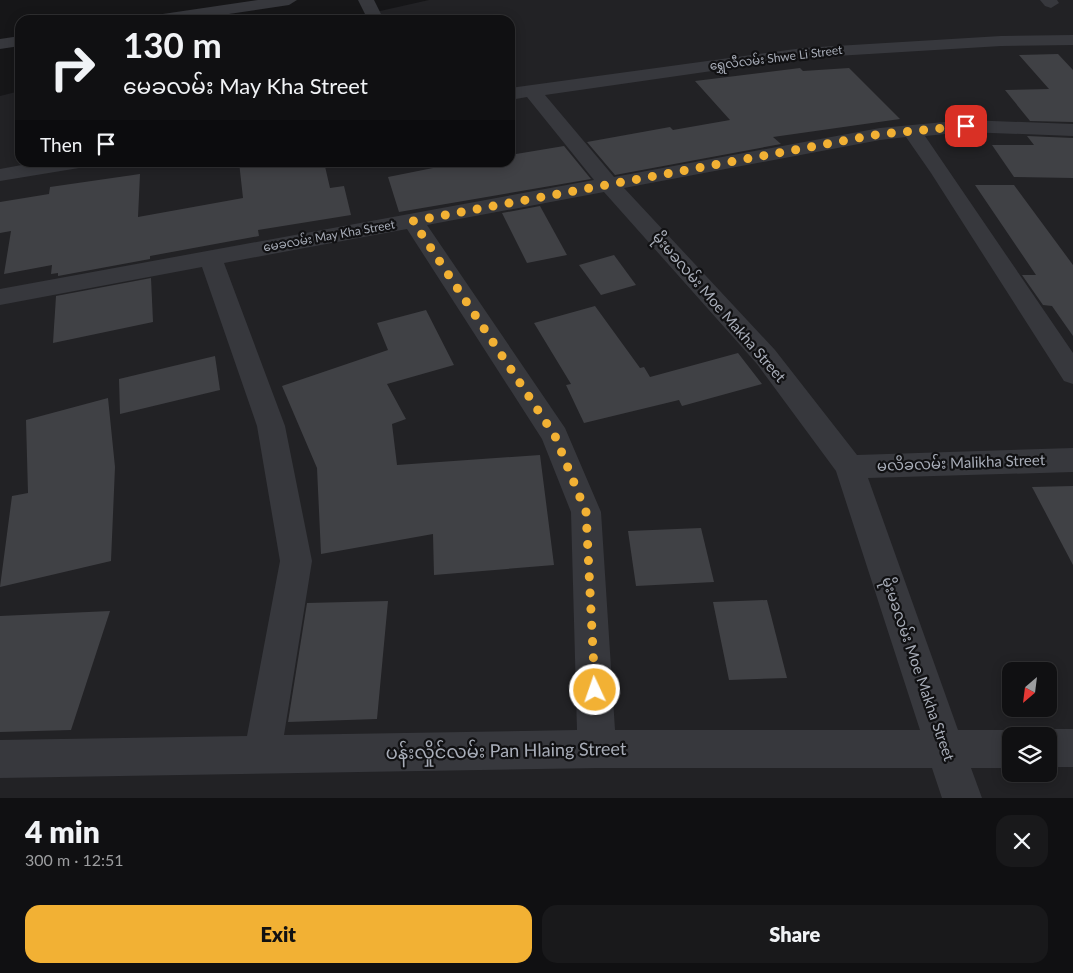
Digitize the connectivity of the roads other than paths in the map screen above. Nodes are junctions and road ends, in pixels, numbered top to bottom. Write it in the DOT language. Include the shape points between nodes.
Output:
graph roads {
  1 [pos="289,0"];
  2 [pos="366,0"];
  3 [pos="189,15"];
  4 [pos="374,15"];
  5 [pos="1073,40"];
  6 [pos="15,41"];
  7 [pos="0,44"];
  8 [pos="521,93"];
  9 [pos="1073,130"];
  10 [pos="912,132"];
  11 [pos="48,167"];
  12 [pos="0,175"];
  13 [pos="610,186"];
  14 [pos="413,221"];
  15 [pos="210,258"];
  16 [pos="0,297"];
  17 [pos="1073,374"];
  18 [pos="1073,460"];
  19 [pos="849,467"];
  20 [pos="1057,748"];
  21 [pos="1073,748"];
  22 [pos="597,749"];
  23 [pos="1002,749"];
  24 [pos="945,750"];
  25 [pos="262,755"];
  26 [pos="0,759"];
  27 [pos="962,798"];
  1 -- 3 [label="street"];
  2 -- 4 [label="street"];
  5 -- 8 [label="street, ရွှေလီလမ်း Shwe Li Street" via="803,53"];
  6 -- 7 [label="street"];
  8 -- 13 [label="street, မိုးမခလမ်း Moe Makha Street"];
  9 -- 10 [label="street, မေခလမ်း May Kha Street" via="966,126"];
  10 -- 13 [label="street, မေခလမ်း May Kha Street" via="880,134"];
  10 -- 17 [label="street"];
  11 -- 12 [label="street"];
  13 -- 14 [label="street, မေခလမ်း May Kha Street"];
  13 -- 19 [label="street, မိုးမခလမ်း Moe Makha Street" via="766,357"];
  14 -- 15 [label="street, မေခလမ်း May Kha Street"];
  14 -- 22 [label="street" via="555,436 586,512"];
  15 -- 16 [label="street, မေခလမ်း May Kha Street"];
  15 -- 25 [label="street" via="271,426 296,561"];
  18 -- 19 [label="street, မလိခလမ်း Malikha Street"];
  19 -- 24 [label="street, မိုးမခလမ်း Moe Makha Street"];
  20 -- 21 [label="street"];
  22 -- 24 [label="street, ပန်းလှိုင်လမ်း Pan Hlaing Street"];
  22 -- 25 [label="street, ပန်းလှိုင်လမ်း Pan Hlaing Street"];
  23 -- 24 [label="street, ပန်းလှိုင်လမ်း Pan Hlaing Street"];
  24 -- 27 [label="street, မိုးမခလမ်း Moe Makha Street"];
  25 -- 26 [label="street, ပန်းလှိုင်လမ်း Pan Hlaing Street"];
}
